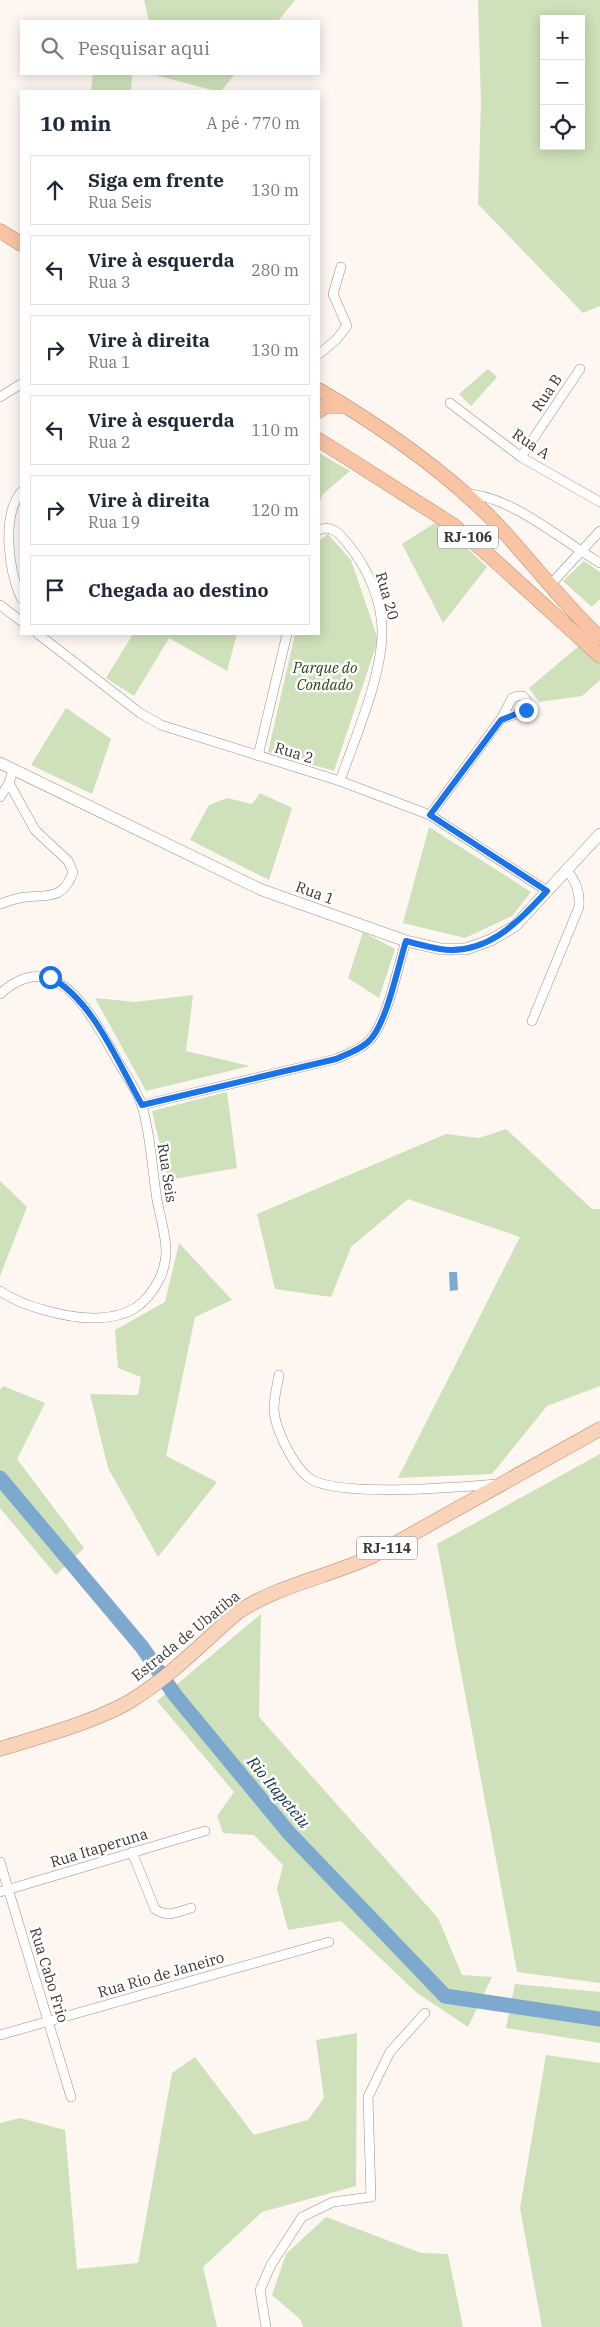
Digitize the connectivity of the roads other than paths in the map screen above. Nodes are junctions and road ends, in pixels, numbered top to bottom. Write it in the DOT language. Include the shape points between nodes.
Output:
graph roads {
  1 [pos="0,231"];
  2 [pos="20,243"];
  3 [pos="341,267"];
  4 [pos="320,353"];
  5 [pos="580,369"];
  6 [pos="20,385"];
  7 [pos="0,386"];
  8 [pos="320,391"];
  9 [pos="3,395"];
  10 [pos="450,403"];
  11 [pos="344,406"];
  12 [pos="320,410"];
  13 [pos="320,439"];
  14 [pos="522,457"];
  15 [pos="20,494"];
  16 [pos="466,494"];
  17 [pos="600,502"];
  18 [pos="320,530"];
  19 [pos="600,530"];
  20 [pos="582,552"];
  21 [pos="600,563"];
  22 [pos="550,585"];
  23 [pos="20,595"];
  24 [pos="0,605"];
  25 [pos="20,620"];
  26 [pos="39,635"];
  27 [pos="287,635"];
  28 [pos="600,638"];
  29 [pos="600,656"];
  30 [pos="501,720"];
  31 [pos="258,756"];
  32 [pos="0,763"];
  33 [pos="13,770"];
  34 [pos="340,781"];
  35 [pos="9,783"];
  36 [pos="0,797"];
  37 [pos="430,815"];
  38 [pos="600,834"];
  39 [pos="566,869"];
  40 [pos="547,891"];
  41 [pos="0,904"];
  42 [pos="406,941"];
  43 [pos="0,994"];
  44 [pos="532,1021"];
  45 [pos="142,1105"];
  46 [pos="0,1292"];
  47 [pos="279,1374"];
  48 [pos="600,1429"];
  49 [pos="505,1483"];
  50 [pos="0,1748"];
  51 [pos="205,1831"];
  52 [pos="132,1852"];
  53 [pos="0,1862"];
  54 [pos="4,1891"];
  55 [pos="191,1908"];
  56 [pos="329,1942"];
  57 [pos="425,2013"];
  58 [pos="48,2020"];
  59 [pos="0,2035"];
  60 [pos="70,2097"];
  61 [pos="266,2327"];
  1 -- 2 [label="highway"];
  3 -- 4 [label="street" via="333,294 347,326"];
  5 -- 14 [label="street, Rua B"];
  6 -- 9 [label="street"];
  7 -- 9 [label="street"];
  8 -- 11 [label="highway, RJ-106"];
  10 -- 14 [label="street, Rua A"];
  11 -- 12 [label="highway" via="326,406"];
  11 -- 16 [label="highway, RJ-106" via="420,457"];
  13 -- 29 [label="highway, RJ-106" via="453,525"];
  14 -- 17 [label="street, Rua A"];
  15 -- 23 [label="street" via="10,523 9,540 10,564"];
  16 -- 20 [label="street" via="479,494 509,505"];
  16 -- 22 [label="highway, RJ-106"];
  18 -- 34 [label="street, Rua 20" via="330,528 340,534 358,555 378,605 382,633 379,659"];
  19 -- 20 [label="street"];
  20 -- 21 [label="street"];
  20 -- 22 [label="street"];
  22 -- 28 [label="highway, RJ-106"];
  24 -- 25 [label="street"];
  26 -- 31 [label="street, Rua 2" via="140,713 178,732"];
  27 -- 31 [label="street"];
  30 -- 37 [label="street"];
  31 -- 34 [label="street, Rua 2"];
  32 -- 33 [label="street, Rua 1"];
  33 -- 35 [label="street"];
  33 -- 42 [label="street, Rua 1" via="262,890"];
  34 -- 37 [label="street, Rua 2"];
  35 -- 36 [label="street"];
  35 -- 41 [label="street" via="35,830 68,861 73,872 70,882 57,893"];
  37 -- 40 [label="street, Rua 2"];
  38 -- 39 [label="street, Rua 1"];
  39 -- 40 [label="street, Rua 1"];
  39 -- 44 [label="street" via="580,894 579,907"];
  40 -- 42 [label="street, Rua 1" via="515,926 466,949 441,949"];
  42 -- 45 [label="street" via="380,1025 370,1041 336,1059"];
  43 -- 45 [label="street, Rua Seis" via="11,985 34,977 50,977 63,984 82,1003 101,1031"];
  45 -- 46 [label="street, Rua Seis" via="166,1252 160,1277 147,1297 130,1313 117,1318 85,1319 53,1313"];
  47 -- 49 [label="street" via="274,1409 281,1436 300,1468 319,1484 424,1489"];
  48 -- 49 [label="main road, Estrada de Ubatiba / RJ-114"];
  49 -- 50 [label="main road, Estrada de Ubatiba / RJ-114" via="371,1557 253,1602 152,1686 117,1708"];
  51 -- 52 [label="street, Rua Itaperuna"];
  52 -- 54 [label="street, Rua Itaperuna"];
  52 -- 55 [label="street" via="154,1909 167,1915"];
  53 -- 54 [label="street, Rua Cabo Frio"];
  54 -- 58 [label="street, Rua Cabo Frio"];
  56 -- 58 [label="street, Rua Rio de Janeiro"];
  57 -- 61 [label="street" via="390,2052 368,2097 370,2197 333,2202 302,2217 271,2265 260,2290"];
  58 -- 59 [label="street, Rua Rio de Janeiro"];
  58 -- 60 [label="street, Rua Cabo Frio"];
}
